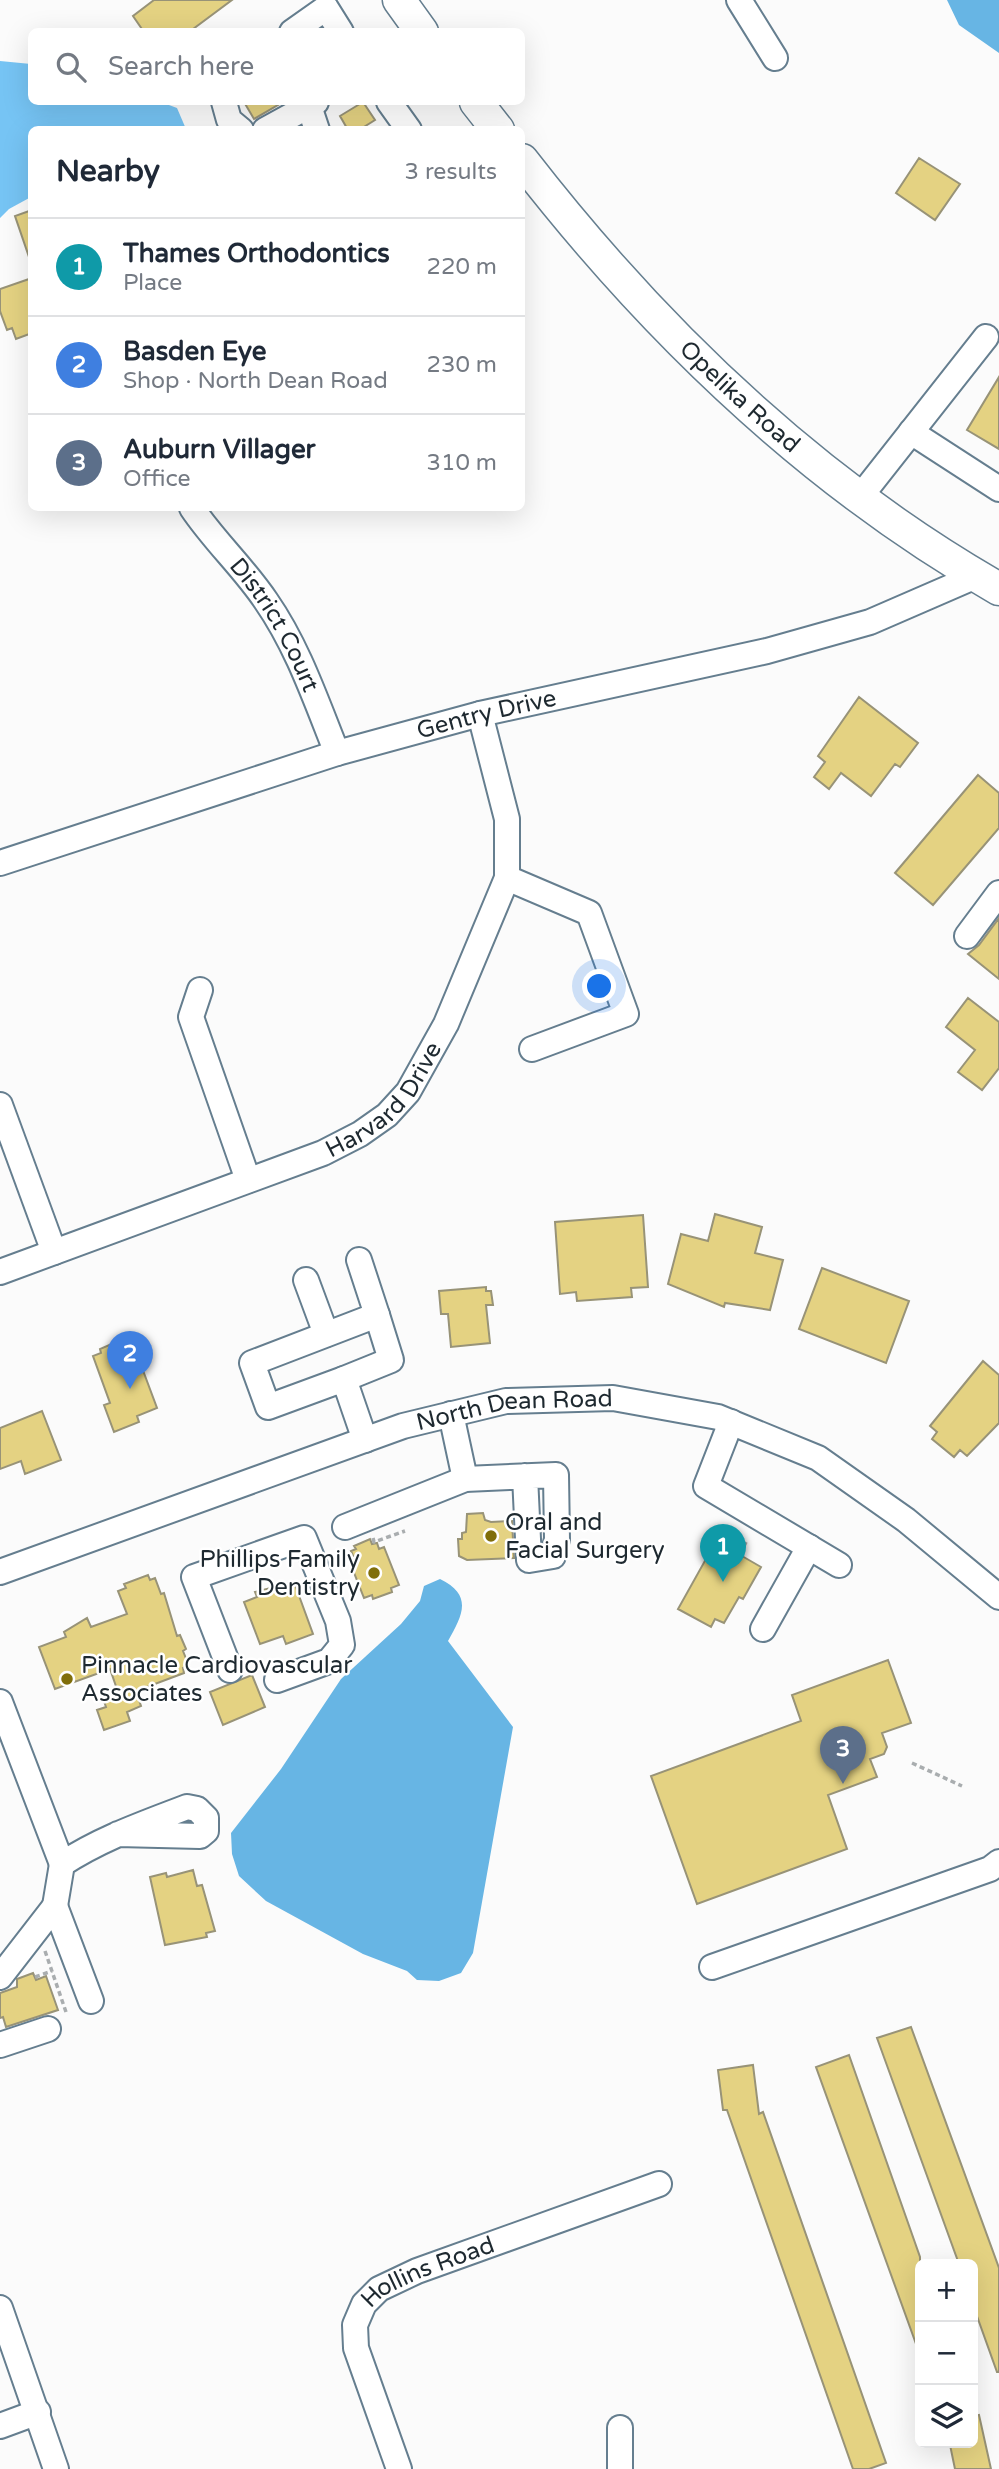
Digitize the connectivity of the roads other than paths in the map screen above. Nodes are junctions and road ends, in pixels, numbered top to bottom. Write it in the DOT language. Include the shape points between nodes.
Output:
graph roads {
  1 [pos="399,0"];
  2 [pos="739,0"];
  3 [pos="328,4"];
  4 [pos="297,28"];
  5 [pos="339,28"];
  6 [pos="417,28"];
  7 [pos="775,58"];
  8 [pos="226,105"];
  9 [pos="310,105"];
  10 [pos="312,105"];
  11 [pos="391,105"];
  12 [pos="478,105"];
  13 [pos="236,126"];
  14 [pos="272,126"];
  15 [pos="316,126"];
  16 [pos="406,126"];
  17 [pos="495,126"];
  18 [pos="525,164"];
  19 [pos="986,337"];
  20 [pos="911,432"];
  21 [pos="999,489"];
  22 [pos="860,497"];
  23 [pos="194,511"];
  24 [pos="988,583"];
  25 [pos="480,714"];
  26 [pos="337,753"];
  27 [pos="0,863"];
  28 [pos="507,878"];
  29 [pos="999,893"];
  30 [pos="967,936"];
  31 [pos="200,990"];
  32 [pos="532,1049"];
  33 [pos="0,1105"];
  34 [pos="248,1180"];
  35 [pos="54,1252"];
  36 [pos="359,1260"];
  37 [pos="0,1272"];
  38 [pos="306,1280"];
  39 [pos="377,1315"];
  40 [pos="326,1334"];
  41 [pos="344,1379"];
  42 [pos="452,1414"];
  43 [pos="731,1422"];
  44 [pos="365,1440"];
  45 [pos="465,1479"];
  46 [pos="345,1527"];
  47 [pos="809,1547"];
  48 [pos="542,1560"];
  49 [pos="839,1565"];
  50 [pos="0,1572"];
  51 [pos="999,1597"];
  52 [pos="763,1629"];
  53 [pos="230,1670"];
  54 [pos="277,1680"];
  55 [pos="0,1702"];
  56 [pos="118,1834"];
  57 [pos="999,1862"];
  58 [pos="62,1864"];
  59 [pos="55,1906"];
  60 [pos="712,1967"];
  61 [pos="0,1977"];
  62 [pos="91,2001"];
  63 [pos="48,2029"];
  64 [pos="0,2045"];
  65 [pos="659,2184"];
  66 [pos="0,2308"];
  67 [pos="38,2412"];
  68 [pos="0,2426"];
  69 [pos="620,2428"];
  70 [pos="56,2469"];
  71 [pos="400,2469"];
  72 [pos="621,2469"];
  1 -- 6 [label="main road"];
  2 -- 7 [label="street"];
  3 -- 4 [label="street"];
  3 -- 5 [label="street"];
  8 -- 13 [label="street" via="229,120"];
  9 -- 14 [label="street"];
  10 -- 15 [label="street"];
  11 -- 16 [label="street"];
  12 -- 17 [label="main road"];
  18 -- 22 [label="main road, Opelika Road" via="682,345"];
  19 -- 20 [label="street"];
  20 -- 21 [label="street"];
  20 -- 22 [label="street"];
  22 -- 24 [label="main road, Opelika Road"];
  23 -- 26 [label="street, District Court" via="265,599 291,640"];
  24 -- 25 [label="street, Gentry Drive" via="767,651"];
  25 -- 26 [label="street, Gentry Drive"];
  25 -- 28 [label="street, Harvard Drive" via="507,819"];
  26 -- 27 [label="street, Gentry Drive"];
  28 -- 32 [label="street" via="589,913 626,1014"];
  28 -- 34 [label="street, Harvard Drive" via="446,1024 408,1092 360,1134 323,1153"];
  29 -- 30 [label="street"];
  31 -- 34 [label="street" via="191,1017"];
  33 -- 35 [label="street"];
  34 -- 35 [label="street, Harvard Drive"];
  35 -- 37 [label="street, Harvard Drive"];
  36 -- 39 [label="street"];
  38 -- 40 [label="street"];
  39 -- 40 [label="street"];
  39 -- 41 [label="street" via="391,1360"];
  40 -- 41 [label="street" via="252,1363 268,1407"];
  41 -- 44 [label="street"];
  42 -- 43 [label="street, North Dean Road" via="506,1401 613,1398"];
  42 -- 44 [label="street, North Dean Road"];
  42 -- 45 [label="street"];
  43 -- 47 [label="street" via="706,1486"];
  43 -- 51 [label="street, North Dean Road" via="818,1458 906,1520"];
  44 -- 50 [label="street, North Dean Road"];
  45 -- 46 [label="street"];
  45 -- 48 [label="street" via="555,1475 557,1539 553,1556"];
  47 -- 49 [label="street"];
  47 -- 52 [label="street"];
  53 -- 54 [label="street" via="194,1577 304,1538 338,1621 342,1645 329,1661"];
  55 -- 58 [label="street"];
  56 -- 58 [label="street"];
  57 -- 60 [label="street"];
  58 -- 59 [label="street"];
  59 -- 61 [label="street"];
  59 -- 62 [label="street"];
  63 -- 64 [label="street"];
  65 -- 71 [label="street, Hollins Road" via="417,2271 379,2289 364,2304 355,2325 356,2348"];
  66 -- 67 [label="street"];
  67 -- 68 [label="street"];
  67 -- 70 [label="street"];
  69 -- 72 [label="street"];
}
